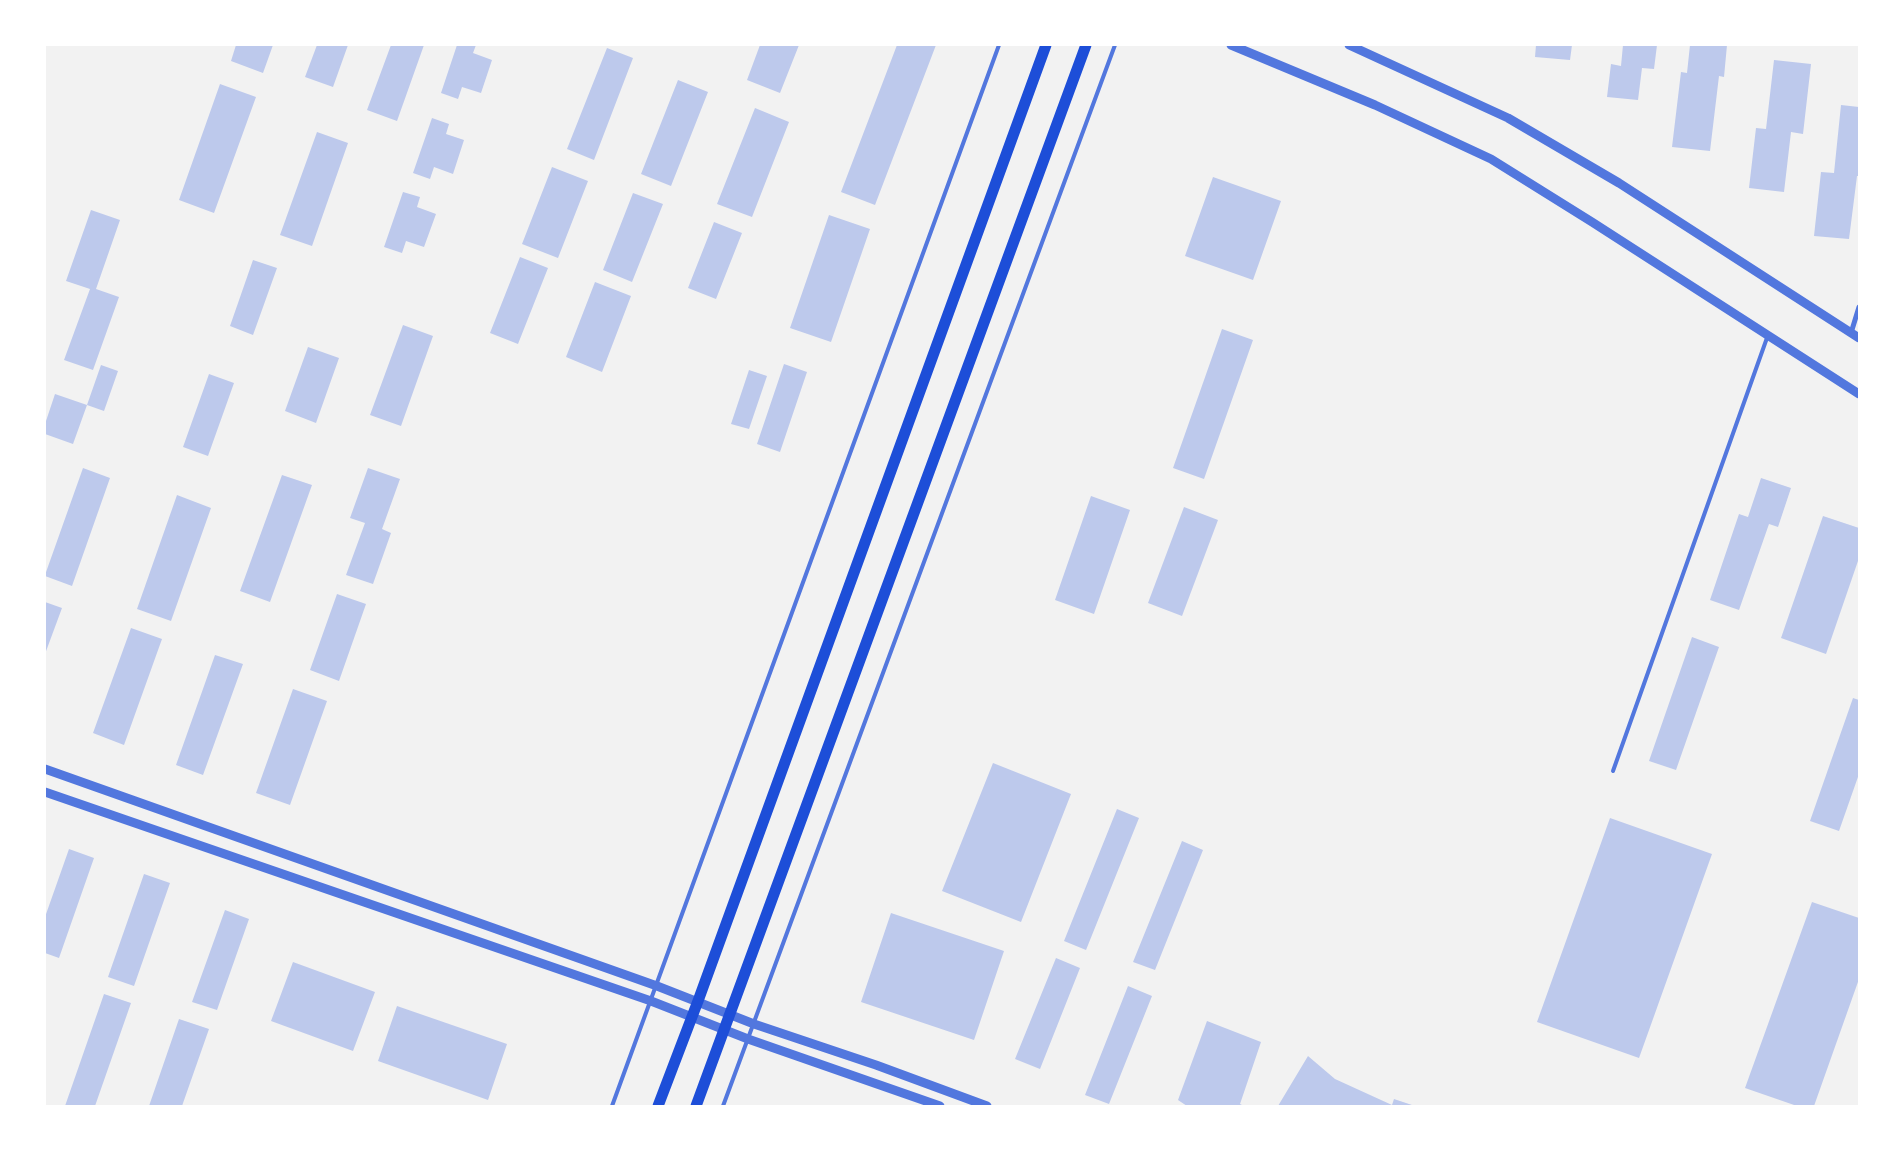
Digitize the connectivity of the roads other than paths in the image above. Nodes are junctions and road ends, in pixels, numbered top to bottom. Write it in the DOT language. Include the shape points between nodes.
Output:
graph roads {
  1 [pos="999,45"];
  2 [pos="1046,45"];
  3 [pos="1086,45"];
  4 [pos="1115,45"];
  5 [pos="1231,45"];
  6 [pos="1349,45"];
  7 [pos="1859,307"];
  8 [pos="1768,335"];
  9 [pos="1855,336"];
  10 [pos="1859,394"];
  11 [pos="45,769"];
  12 [pos="1614,771"];
  13 [pos="45,792"];
  14 [pos="657,986"];
  15 [pos="651,1001"];
  16 [pos="698,1001"];
  17 [pos="731,1014"];
  18 [pos="692,1017"];
  19 [pos="754,1024"];
  20 [pos="725,1030"];
  21 [pos="748,1039"];
  22 [pos="612,1106"];
  23 [pos="658,1106"];
  24 [pos="696,1106"];
  25 [pos="723,1106"];
  26 [pos="940,1106"];
  27 [pos="987,1106"];
  1 -- 14 [label="lane"];
  2 -- 16 [label="main road"];
  3 -- 17 [label="main road"];
  4 -- 19 [label="lane"];
  5 -- 8 [label="street" via="1375,105 1491,159"];
  6 -- 9 [label="street" via="1508,118 1619,183"];
  7 -- 9 [label="street"];
  8 -- 10 [label="street"];
  8 -- 12 [label="lane"];
  11 -- 14 [label="street"];
  13 -- 15 [label="street"];
  14 -- 15 [label="lane"];
  14 -- 16 [label="street"];
  15 -- 18 [label="street"];
  15 -- 22 [label="lane"];
  16 -- 17 [label="street"];
  16 -- 18 [label="main road"];
  17 -- 19 [label="street"];
  17 -- 20 [label="main road"];
  18 -- 20 [label="street"];
  18 -- 23 [label="main road"];
  19 -- 21 [label="lane"];
  19 -- 27 [label="street"];
  20 -- 21 [label="street"];
  20 -- 24 [label="main road"];
  21 -- 25 [label="lane"];
  21 -- 26 [label="street"];
}
